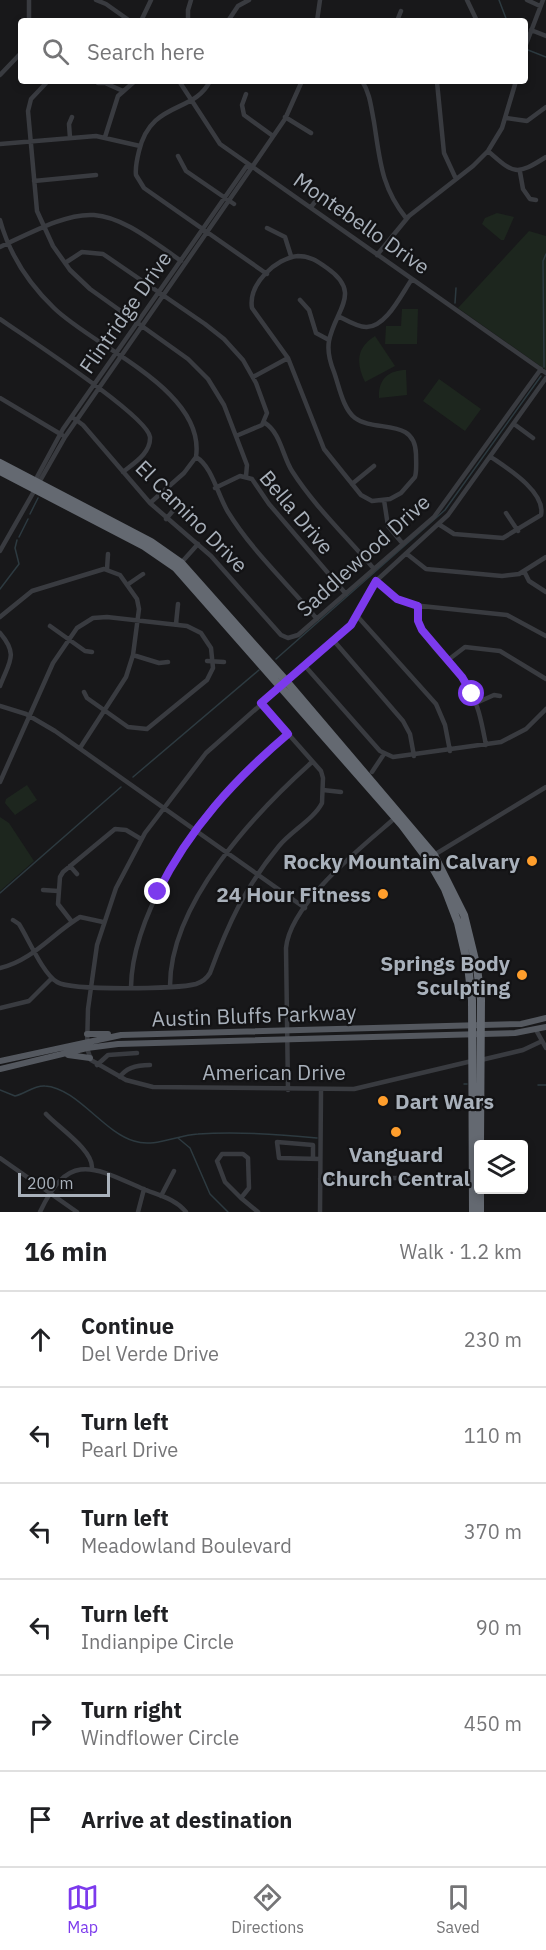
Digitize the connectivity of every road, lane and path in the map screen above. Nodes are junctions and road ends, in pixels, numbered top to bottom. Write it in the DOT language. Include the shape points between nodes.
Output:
graph roads {
  1 [pos="29,0"];
  2 [pos="96,0"];
  3 [pos="151,0"];
  4 [pos="191,0"];
  5 [pos="249,0"];
  6 [pos="318,0"];
  7 [pos="467,0"];
  8 [pos="527,0"];
  9 [pos="107,2"];
  10 [pos="542,3"];
  11 [pos="401,11"];
  12 [pos="29,18"];
  13 [pos="126,18"];
  14 [pos="142,18"];
  15 [pos="188,18"];
  16 [pos="230,18"];
  17 [pos="317,18"];
  18 [pos="398,18"];
  19 [pos="476,18"];
  20 [pos="531,30"];
  21 [pos="546,36"];
  22 [pos="528,38"];
  23 [pos="18,56"];
  24 [pos="0,75"];
  25 [pos="45,84"];
  26 [pos="107,84"];
  27 [pos="131,84"];
  28 [pos="181,84"];
  29 [pos="208,84"];
  30 [pos="301,84"];
  31 [pos="363,84"];
  32 [pos="437,84"];
  33 [pos="515,84"];
  34 [pos="123,91"];
  35 [pos="246,94"];
  36 [pos="190,99"];
  37 [pos="285,102"];
  38 [pos="292,106"];
  39 [pos="546,107"];
  40 [pos="72,117"];
  41 [pos="285,117"];
  42 [pos="506,118"];
  43 [pos="311,133"];
  44 [pos="273,136"];
  45 [pos="105,137"];
  46 [pos="70,138"];
  47 [pos="30,141"];
  48 [pos="0,144"];
  49 [pos="140,146"];
  50 [pos="488,151"];
  51 [pos="178,156"];
  52 [pos="546,158"];
  53 [pos="251,166"];
  54 [pos="520,172"];
  55 [pos="96,176"];
  56 [pos="456,179"];
  57 [pos="34,181"];
  58 [pos="322,193"];
  59 [pos="536,200"];
  60 [pos="230,201"];
  61 [pos="311,207"];
  62 [pos="406,218"];
  63 [pos="0,220"];
  64 [pos="43,228"];
  65 [pos="267,228"];
  66 [pos="206,231"];
  67 [pos="8,243"];
  68 [pos="0,247"];
  69 [pos="378,255"];
  70 [pos="289,257"];
  71 [pos="181,261"];
  72 [pos="65,263"];
  73 [pos="186,265"];
  74 [pos="267,274"];
  75 [pos="412,279"];
  76 [pos="159,292"];
  77 [pos="164,296"];
  78 [pos="300,300"];
  79 [pos="339,316"];
  80 [pos="0,319"];
  81 [pos="140,325"];
  82 [pos="329,340"];
  83 [pos="118,356"];
  84 [pos="288,358"];
  85 [pos="541,369"];
  86 [pos="546,373"];
  87 [pos="253,377"];
  88 [pos="546,378"];
  89 [pos="96,387"];
  90 [pos="0,398"];
  91 [pos="74,418"];
  92 [pos="265,423"];
  93 [pos="514,424"];
  94 [pos="62,435"];
  95 [pos="236,436"];
  96 [pos="533,438"];
  97 [pos="196,457"];
  98 [pos="491,457"];
  99 [pos="0,463"];
  100 [pos="374,466"];
  101 [pos="0,471"];
  102 [pos="123,472"];
  103 [pos="246,476"];
  104 [pos="352,484"];
  105 [pos="36,486"];
  106 [pos="215,488"];
  107 [pos="384,500"];
  108 [pos="150,503"];
  109 [pos="177,506"];
  110 [pos="506,513"];
  111 [pos="166,519"];
  112 [pos="440,525"];
  113 [pos="521,530"];
  114 [pos="198,544"];
  115 [pos="403,544"];
  116 [pos="0,551"];
  117 [pos="108,554"];
  118 [pos="407,554"];
  119 [pos="546,557"];
  120 [pos="181,563"];
  121 [pos="107,569"];
  122 [pos="374,569"];
  123 [pos="524,571"];
  124 [pos="143,574"];
  125 [pos="61,581"];
  126 [pos="376,581"];
  127 [pos="127,585"];
  128 [pos="63,588"];
  129 [pos="546,592"];
  130 [pos="346,594"];
  131 [pos="178,604"];
  132 [pos="418,606"];
  133 [pos="0,617"];
  134 [pos="358,617"];
  135 [pos="317,619"];
  136 [pos="137,621"];
  137 [pos="177,624"];
  138 [pos="50,627"];
  139 [pos="0,633"];
  140 [pos="546,636"];
  141 [pos="288,638"];
  142 [pos="69,640"];
  143 [pos="334,641"];
  144 [pos="92,652"];
  145 [pos="133,655"];
  146 [pos="448,660"];
  147 [pos="207,661"];
  148 [pos="168,662"];
  149 [pos="214,662"];
  150 [pos="224,662"];
  151 [pos="305,666"];
  152 [pos="2,675"];
  153 [pos="546,679"];
  154 [pos="284,684"];
  155 [pos="0,686"];
  156 [pos="84,692"];
  157 [pos="500,696"];
  158 [pos="166,703"];
  159 [pos="261,703"];
  160 [pos="476,703"];
  161 [pos="0,706"];
  162 [pos="172,709"];
  163 [pos="546,709"];
  164 [pos="105,711"];
  165 [pos="30,716"];
  166 [pos="59,725"];
  167 [pos="139,730"];
  168 [pos="55,731"];
  169 [pos="288,734"];
  170 [pos="139,737"];
  171 [pos="486,745"];
  172 [pos="80,748"];
  173 [pos="450,751"];
  174 [pos="384,754"];
  175 [pos="414,756"];
  176 [pos="312,762"];
  177 [pos="372,772"];
  178 [pos="2,775"];
  179 [pos="0,782"];
  180 [pos="546,787"];
  181 [pos="323,790"];
  182 [pos="341,792"];
  183 [pos="163,807"];
  184 [pos="389,810"];
  185 [pos="395,818"];
  186 [pos="196,830"];
  187 [pos="141,839"];
  188 [pos="227,852"];
  189 [pos="431,858"];
  190 [pos="70,866"];
  191 [pos="77,873"];
  192 [pos="258,874"];
  193 [pos="43,890"];
  194 [pos="58,891"];
  195 [pos="305,908"];
  196 [pos="13,920"];
  197 [pos="104,921"];
  198 [pos="72,922"];
  199 [pos="35,950"];
  200 [pos="0,968"];
  201 [pos="52,978"];
  202 [pos="170,986"];
  203 [pos="130,987"];
  204 [pos="89,988"];
  205 [pos="0,1008"];
  206 [pos="546,1018"];
  207 [pos="476,1025"];
  208 [pos="546,1025"];
  209 [pos="536,1030"];
  210 [pos="288,1031"];
  211 [pos="477,1034"];
  212 [pos="287,1040"];
  213 [pos="87,1041"];
  214 [pos="540,1042"];
  215 [pos="137,1043"];
  216 [pos="546,1048"];
  217 [pos="137,1053"];
  218 [pos="58,1055"];
  219 [pos="90,1058"];
  220 [pos="0,1061"];
  221 [pos="476,1061"];
  222 [pos="97,1065"];
  223 [pos="139,1065"];
  224 [pos="150,1065"];
  225 [pos="0,1069"];
  226 [pos="120,1077"];
  227 [pos="288,1090"];
  228 [pos="321,1090"];
  229 [pos="46,1114"];
  230 [pos="480,1140"];
  231 [pos="0,1158"];
  232 [pos="313,1159"];
  233 [pos="320,1159"];
  234 [pos="92,1168"];
  235 [pos="174,1171"];
  236 [pos="473,1177"];
  237 [pos="320,1179"];
  238 [pos="144,1189"];
  239 [pos="51,1194"];
  240 [pos="480,1194"];
  241 [pos="161,1196"];
  242 [pos="241,1198"];
  243 [pos="40,1212"];
  244 [pos="77,1212"];
  245 [pos="138,1212"];
  246 [pos="186,1212"];
  247 [pos="258,1212"];
  248 [pos="320,1212"];
  249 [pos="473,1212"];
  250 [pos="480,1212"];
  1 -- 12 [label="street"];
  2 -- 9 [label="street"];
  3 -- 14 [label="street"];
  4 -- 15 [label="street"];
  5 -- 16 [label="street" via="237,4"];
  6 -- 17 [label="street"];
  7 -- 19 [label="street"];
  8 -- 10 [label="street"];
  9 -- 13 [label="street"];
  10 -- 20 [label="street"];
  11 -- 18 [label="street"];
  20 -- 21 [label="street"];
  20 -- 22 [label="street"];
  23 -- 24 [label="street"];
  25 -- 47 [label="street" via="29,103"];
  26 -- 34 [label="street"];
  27 -- 34 [label="street"];
  28 -- 36 [label="street, Montebello Drive"];
  29 -- 36 [label="street"];
  30 -- 38 [label="street, Flintridge Drive"];
  31 -- 62 [label="street" via="369,96 384,183"];
  32 -- 56 [label="street" via="444,153"];
  33 -- 42 [label="street"];
  34 -- 45 [label="street"];
  35 -- 44 [label="street" via="244,115"];
  36 -- 49 [label="street" via="151,123"];
  36 -- 53 [label="street, Montebello Drive" via="217,141"];
  37 -- 38 [label="street"];
  38 -- 41 [label="street, Flintridge Drive"];
  39 -- 42 [label="street" via="527,121"];
  40 -- 46 [label="street"];
  41 -- 43 [label="street"];
  41 -- 44 [label="street, Flintridge Drive"];
  42 -- 50 [label="street"];
  44 -- 53 [label="street, Flintridge Drive"];
  45 -- 46 [label="street"];
  45 -- 49 [label="street"];
  46 -- 47 [label="street"];
  47 -- 48 [label="street"];
  47 -- 57 [label="street"];
  49 -- 66 [label="street" via="135,171 140,184"];
  50 -- 54 [label="street" via="509,170"];
  50 -- 56 [label="street"];
  51 -- 60 [label="street" via="186,171"];
  52 -- 54 [label="street"];
  53 -- 60 [label="street, Flintridge Drive" via="246,167"];
  53 -- 61 [label="street, Montebello Drive"];
  54 -- 59 [label="street" via="524,192"];
  55 -- 57 [label="street"];
  56 -- 62 [label="street"];
  57 -- 64 [label="street"];
  58 -- 61 [label="street"];
  60 -- 66 [label="street, Flintridge Drive"];
  61 -- 69 [label="street, Montebello Drive"];
  62 -- 69 [label="street"];
  63 -- 67 [label="street"];
  64 -- 67 [label="street"];
  64 -- 71 [label="street" via="78,215 105,216 131,226"];
  64 -- 72 [label="street"];
  65 -- 70 [label="street" via="285,237"];
  66 -- 71 [label="street, Flintridge Drive"];
  66 -- 73 [label="street, Flintridge Drive"];
  66 -- 74 [label="street"];
  67 -- 68 [label="street"];
  67 -- 83 [label="street" via="48,302"];
  69 -- 75 [label="street, Montebello Drive"];
  70 -- 74 [label="street" via="276,262"];
  70 -- 79 [label="street" via="312,258 346,284"];
  71 -- 73 [label="street"];
  71 -- 76 [label="street, Flintridge Drive"];
  72 -- 76 [label="street" via="82,252 98,252"];
  72 -- 81 [label="street" via="90,289"];
  73 -- 77 [label="street, Flintridge Drive"];
  74 -- 84 [label="street" via="249,305"];
  75 -- 79 [label="street" via="389,312 374,325 361,326"];
  75 -- 85 [label="street, Montebello Drive"];
  76 -- 77 [label="street"];
  76 -- 81 [label="street, Flintridge Drive"];
  77 -- 81 [label="street, Flintridge Drive"];
  77 -- 87 [label="street" via="224,339"];
  78 -- 82 [label="street" via="309,310 316,333"];
  79 -- 82 [label="street"];
  80 -- 89 [label="street"];
  81 -- 83 [label="street, Flintridge Drive"];
  81 -- 95 [label="street" via="188,359 208,379"];
  82 -- 107 [label="street" via="329,358 348,410 358,423 402,429 414,442 419,460 411,483 398,496"];
  83 -- 89 [label="street, Flintridge Drive"];
  83 -- 97 [label="street" via="181,405 192,429"];
  84 -- 87 [label="street"];
  84 -- 104 [label="street" via="321,443"];
  85 -- 86 [label="street, Montebello Drive"];
  85 -- 115 [label="street, Saddlewood Drive" via="434,517"];
  87 -- 92 [label="street" via="267,413"];
  88 -- 93 [label="street"];
  89 -- 91 [label="street, Flintridge Drive"];
  89 -- 102 [label="street" via="149,431 148,449"];
  90 -- 94 [label="street"];
  91 -- 94 [label="street, Flintridge Drive"];
  91 -- 102 [label="street, El Camino Drive"];
  92 -- 95 [label="street"];
  92 -- 122 [label="street" via="274,431 301,484"];
  93 -- 96 [label="street"];
  93 -- 98 [label="street"];
  94 -- 105 [label="street, Flintridge Drive" via="37,477"];
  95 -- 103 [label="street" via="247,465"];
  97 -- 106 [label="street" via="204,463"];
  97 -- 108 [label="street"];
  98 -- 112 [label="street" via="467,495"];
  98 -- 113 [label="street" via="530,485 543,502 541,515"];
  99 -- 105 [label="highway"];
  100 -- 104 [label="street"];
  101 -- 105 [label="highway"];
  102 -- 108 [label="street, El Camino Drive"];
  103 -- 106 [label="street, Bella Drive"];
  103 -- 130 [label="street, Bella Drive"];
  104 -- 107 [label="street" via="368,500"];
  105 -- 116 [label="street, Flintridge Drive"];
  105 -- 120 [label="highway" via="151,542"];
  105 -- 154 [label="highway" via="176,568"];
  106 -- 135 [label="street" via="244,534"];
  107 -- 115 [label="street" via="388,526"];
  108 -- 111 [label="street, El Camino Drive"];
  109 -- 111 [label="street"];
  110 -- 113 [label="street"];
  111 -- 114 [label="street, El Camino Drive"];
  112 -- 113 [label="street" via="450,534 499,539"];
  112 -- 118 [label="street"];
  114 -- 120 [label="street"];
  114 -- 141 [label="street, El Camino Drive"];
  115 -- 122 [label="street, Saddlewood Drive"];
  117 -- 121 [label="street"];
  118 -- 123 [label="street" via="432,570 502,576"];
  118 -- 126 [label="street"];
  119 -- 123 [label="street"];
  120 -- 154 [label="highway"];
  121 -- 125 [label="street"];
  121 -- 127 [label="street" via="117,572"];
  122 -- 130 [label="street, Saddlewood Drive"];
  123 -- 129 [label="street" via="530,581"];
  124 -- 127 [label="street"];
  125 -- 128 [label="street"];
  125 -- 133 [label="street" via="23,594"];
  126 -- 132 [label="street" via="397,599"];
  126 -- 134 [label="street, American Drive"];
  127 -- 136 [label="street" via="138,601"];
  130 -- 135 [label="street, Saddlewood Drive"];
  131 -- 137 [label="street"];
  132 -- 140 [label="street" via="507,615"];
  132 -- 146 [label="street" via="422,630"];
  134 -- 143 [label="street, American Drive"];
  134 -- 173 [label="street" via="436,705"];
  135 -- 141 [label="street, Saddlewood Drive"];
  136 -- 137 [label="street"];
  136 -- 142 [label="street" via="97,614"];
  136 -- 145 [label="street"];
  137 -- 149 [label="street" via="201,633 213,651"];
  138 -- 142 [label="street"];
  139 -- 152 [label="street" via="13,651"];
  142 -- 144 [label="street"];
  142 -- 165 [label="street" via="53,663"];
  143 -- 151 [label="street, American Drive"];
  143 -- 175 [label="street" via="403,721"];
  145 -- 148 [label="street"];
  145 -- 164 [label="street" via="124,687"];
  146 -- 153 [label="street" via="465,647 500,651"];
  146 -- 160 [label="street"];
  147 -- 149 [label="street"];
  149 -- 150 [label="street"];
  149 -- 162 [label="street" via="207,680"];
  151 -- 154 [label="street, American Drive"];
  151 -- 174 [label="street"];
  152 -- 155 [label="street"];
  154 -- 159 [label="street, American Drive"];
  154 -- 184 [label="highway"];
  154 -- 189 [label="highway"];
  156 -- 164 [label="street"];
  157 -- 160 [label="street"];
  158 -- 162 [label="street"];
  159 -- 169 [label="street"];
  159 -- 183 [label="street, American Drive" via="206,753"];
  160 -- 171 [label="street"];
  161 -- 165 [label="street"];
  162 -- 167 [label="street" via="152,727"];
  163 -- 171 [label="street" via="519,734"];
  164 -- 167 [label="street"];
  164 -- 172 [label="street"];
  165 -- 168 [label="street"];
  165 -- 178 [label="street"];
  166 -- 168 [label="street"];
  167 -- 170 [label="street"];
  168 -- 172 [label="street"];
  169 -- 176 [label="street"];
  169 -- 186 [label="street" via="237,778"];
  171 -- 173 [label="street"];
  172 -- 183 [label="street"];
  173 -- 175 [label="street"];
  174 -- 175 [label="street" via="398,758"];
  174 -- 177 [label="street"];
  176 -- 181 [label="street" via="322,774"];
  176 -- 188 [label="street" via="262,808"];
  178 -- 179 [label="street"];
  180 -- 189 [label="street"];
  181 -- 182 [label="street"];
  181 -- 192 [label="street" via="318,808 280,845"];
  183 -- 186 [label="street"];
  183 -- 187 [label="street, American Drive"];
  184 -- 185 [label="highway"];
  184 -- 189 [label="highway"];
  185 -- 189 [label="highway"];
  185 -- 195 [label="street" via="329,876"];
  186 -- 188 [label="street"];
  186 -- 203 [label="street" via="153,904"];
  187 -- 190 [label="street" via="126,830 115,830"];
  187 -- 197 [label="street, American Drive"];
  188 -- 192 [label="street"];
  188 -- 202 [label="street" via="188,916"];
  189 -- 207 [label="highway" via="451,901 463,941"];
  189 -- 207 [label="highway" via="449,882 471,936 480,987"];
  190 -- 191 [label="street"];
  190 -- 194 [label="street" via="60,878"];
  192 -- 195 [label="street"];
  192 -- 202 [label="street" via="231,918 208,976 194,984"];
  193 -- 194 [label="street"];
  194 -- 198 [label="street" via="59,906"];
  195 -- 210 [label="street" via="286,942"];
  196 -- 199 [label="street"];
  197 -- 198 [label="street" via="83,916"];
  197 -- 204 [label="street, American Drive"];
  198 -- 199 [label="street"];
  199 -- 200 [label="street"];
  199 -- 201 [label="street"];
  201 -- 204 [label="street" via="63,985"];
  201 -- 205 [label="street" via="29,1001"];
  202 -- 203 [label="street"];
  203 -- 204 [label="street"];
  204 -- 213 [label="street, American Drive"];
  206 -- 207 [label="main road, Austin Bluffs Parkway" via="527,1023"];
  207 -- 210 [label="main road, Austin Bluffs Parkway"];
  207 -- 211 [label="highway"];
  208 -- 209 [label="main road"];
  209 -- 211 [label="main road, Austin Bluffs Parkway"];
  209 -- 214 [label="street"];
  210 -- 212 [label="street"];
  210 -- 213 [label="main road, Austin Bluffs Parkway" via="114,1036"];
  211 -- 212 [label="main road, Austin Bluffs Parkway"];
  211 -- 221 [label="highway"];
  212 -- 215 [label="main road, Austin Bluffs Parkway"];
  212 -- 227 [label="street"];
  213 -- 215 [label="main road, Austin Bluffs Parkway"];
  213 -- 218 [label="main road, Austin Bluffs Parkway"];
  213 -- 219 [label="street, American Drive"];
  213 -- 220 [label="main road, Austin Bluffs Parkway"];
  214 -- 216 [label="street"];
  214 -- 221 [label="street, American Drive" via="524,1050"];
  215 -- 217 [label="street"];
  217 -- 222 [label="street" via="108,1055"];
  217 -- 223 [label="street"];
  218 -- 219 [label="main road"];
  218 -- 225 [label="main road, Austin Bluffs Parkway"];
  219 -- 222 [label="street, American Drive"];
  221 -- 228 [label="street, American Drive" via="369,1087"];
  221 -- 230 [label="highway"];
  221 -- 236 [label="highway"];
  222 -- 226 [label="street, American Drive"];
  223 -- 224 [label="street"];
  223 -- 226 [label="street"];
  226 -- 227 [label="street, American Drive" via="166,1089"];
  227 -- 228 [label="street, American Drive"];
  228 -- 233 [label="street"];
  229 -- 234 [label="street" via="90,1154"];
  231 -- 239 [label="street"];
  232 -- 232 [label="street" via="279,1158 278,1142 313,1145"];
  232 -- 233 [label="street"];
  233 -- 237 [label="street"];
  234 -- 238 [label="street"];
  234 -- 239 [label="street" via="69,1173"];
  235 -- 241 [label="street"];
  236 -- 237 [label="street"];
  236 -- 249 [label="highway"];
  237 -- 248 [label="street"];
  238 -- 241 [label="street"];
  238 -- 245 [label="street"];
  239 -- 243 [label="street"];
  239 -- 244 [label="street"];
  240 -- 250 [label="highway"];
  241 -- 246 [label="street"];
  242 -- 242 [label="street" via="249,1188 248,1158 243,1154 217,1156 225,1182"];
  242 -- 247 [label="street"];
}
